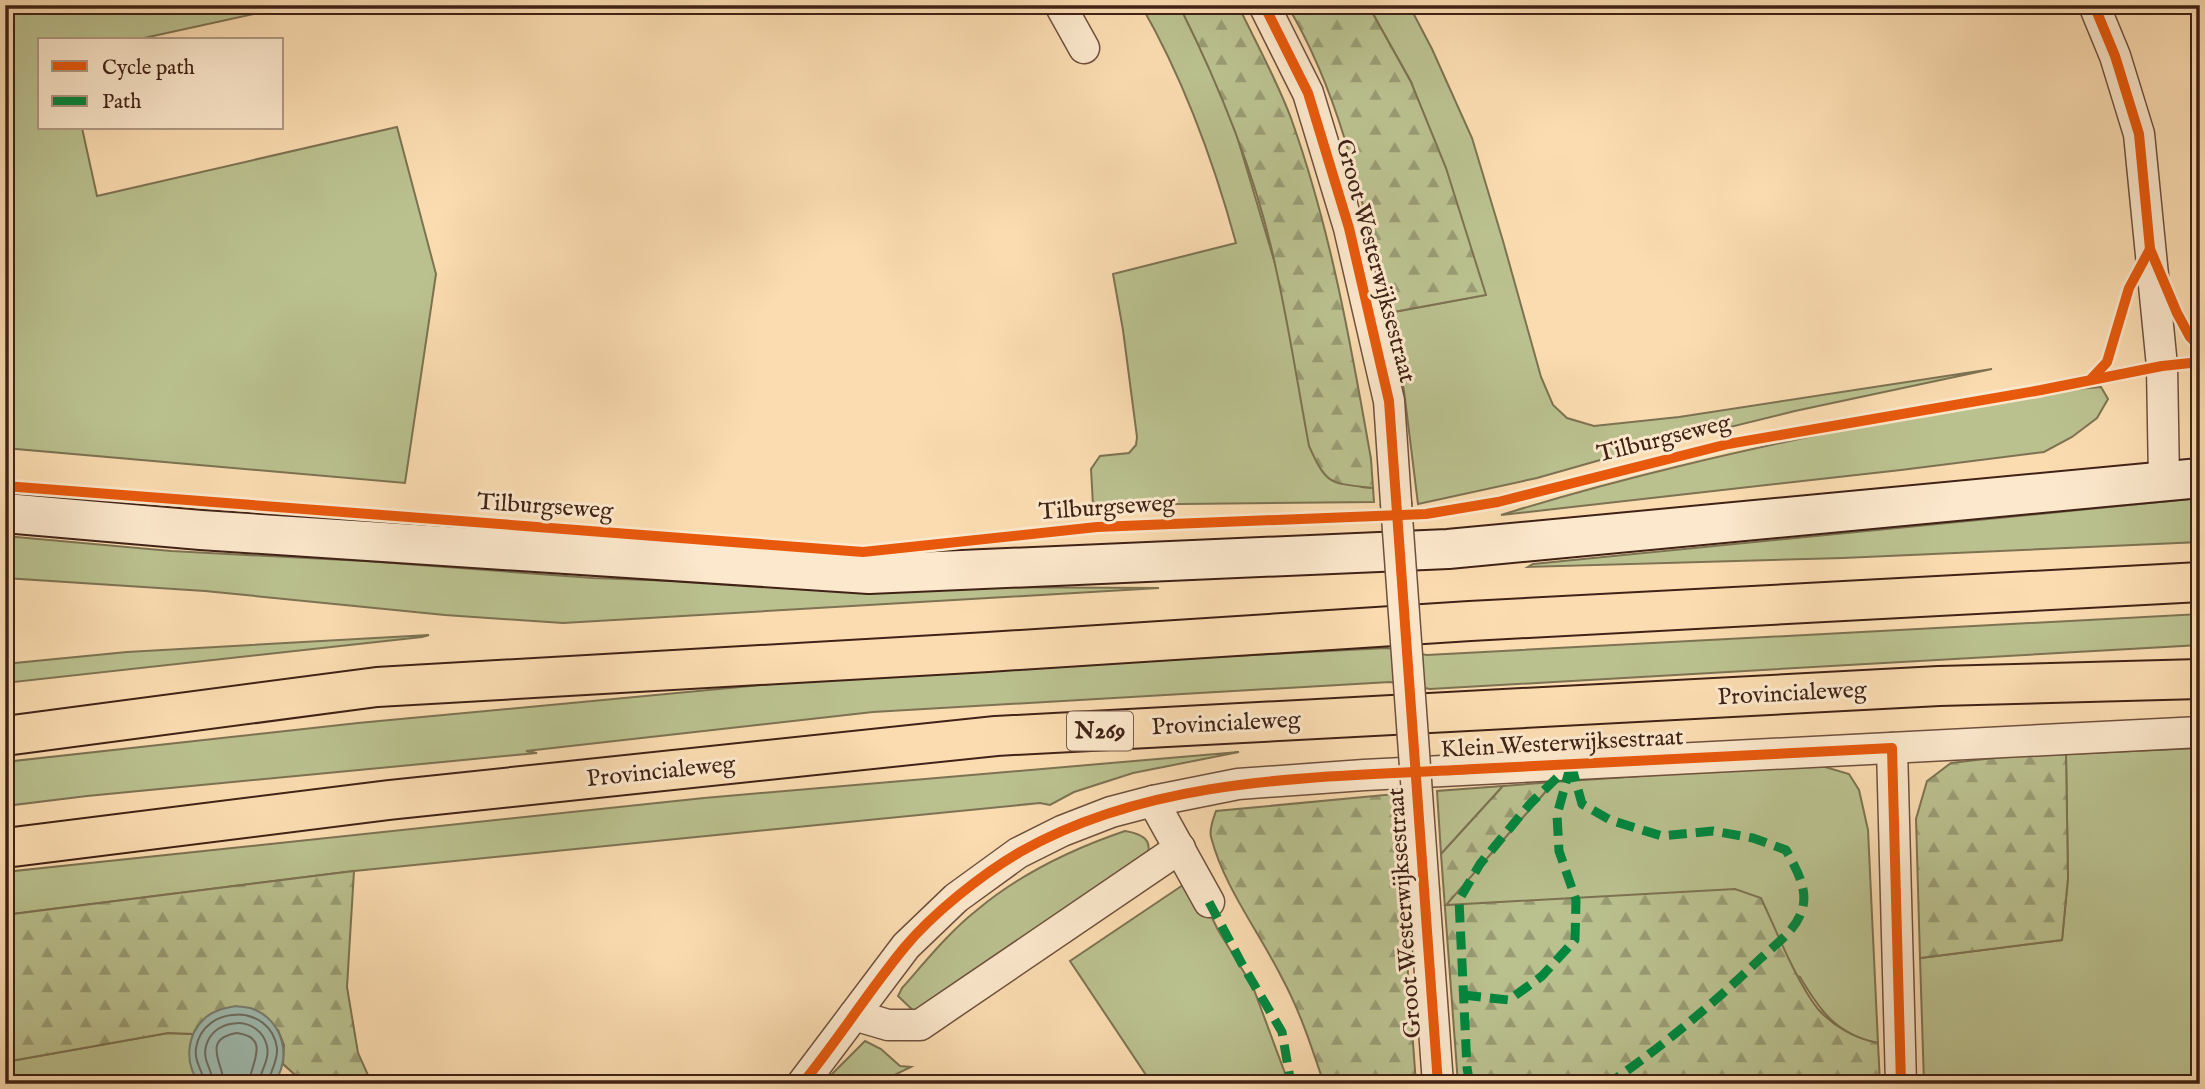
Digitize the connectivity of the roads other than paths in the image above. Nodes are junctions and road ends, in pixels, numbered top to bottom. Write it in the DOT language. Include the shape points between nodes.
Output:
graph roads {
  1 [pos="1060,5"];
  2 [pos="1264,5"];
  3 [pos="2094,5"];
  4 [pos="1084,48"];
  5 [pos="2182,479"];
  6 [pos="5,513"];
  7 [pos="2200,583"];
  8 [pos="2200,679"];
  9 [pos="2200,732"];
  10 [pos="5,736"];
  11 [pos="1892,748"];
  12 [pos="1153,800"];
  13 [pos="5,848"];
  14 [pos="1180,848"];
  15 [pos="1209,902"];
  16 [pos="854,1015"];
  17 [pos="802,1084"];
  18 [pos="1438,1084"];
  19 [pos="1901,1084"];
  1 -- 4 [label="street"];
  2 -- 18 [label="street, Groot Westerwijksestraat, bridge" via="1308,93 1349,228 1389,401"];
  3 -- 5 [label="street" via="2139,134 2162,366"];
  5 -- 6 [label="street, Tilburgseweg" via="1448,549 869,574"];
  7 -- 10 [label="highway" via="1470,621 377,687"];
  8 -- 13 [label="highway, Provincialeweg / N269" via="1939,686 996,737 389,800"];
  9 -- 11 [label="street, Klein Westerwijksestraat"];
  11 -- 12 [label="street, Klein Westerwijksestraat" via="1314,779 1238,785"];
  11 -- 19 [label="street"];
  12 -- 14 [label="street"];
  12 -- 16 [label="street, Klein Westerwijksestraat" via="1062,831 1018,853 956,898 906,946"];
  14 -- 15 [label="street"];
  14 -- 16 [label="street" via="920,1025 888,1026"];
  16 -- 17 [label="street, Klein Westerwijksestraat"];
}
